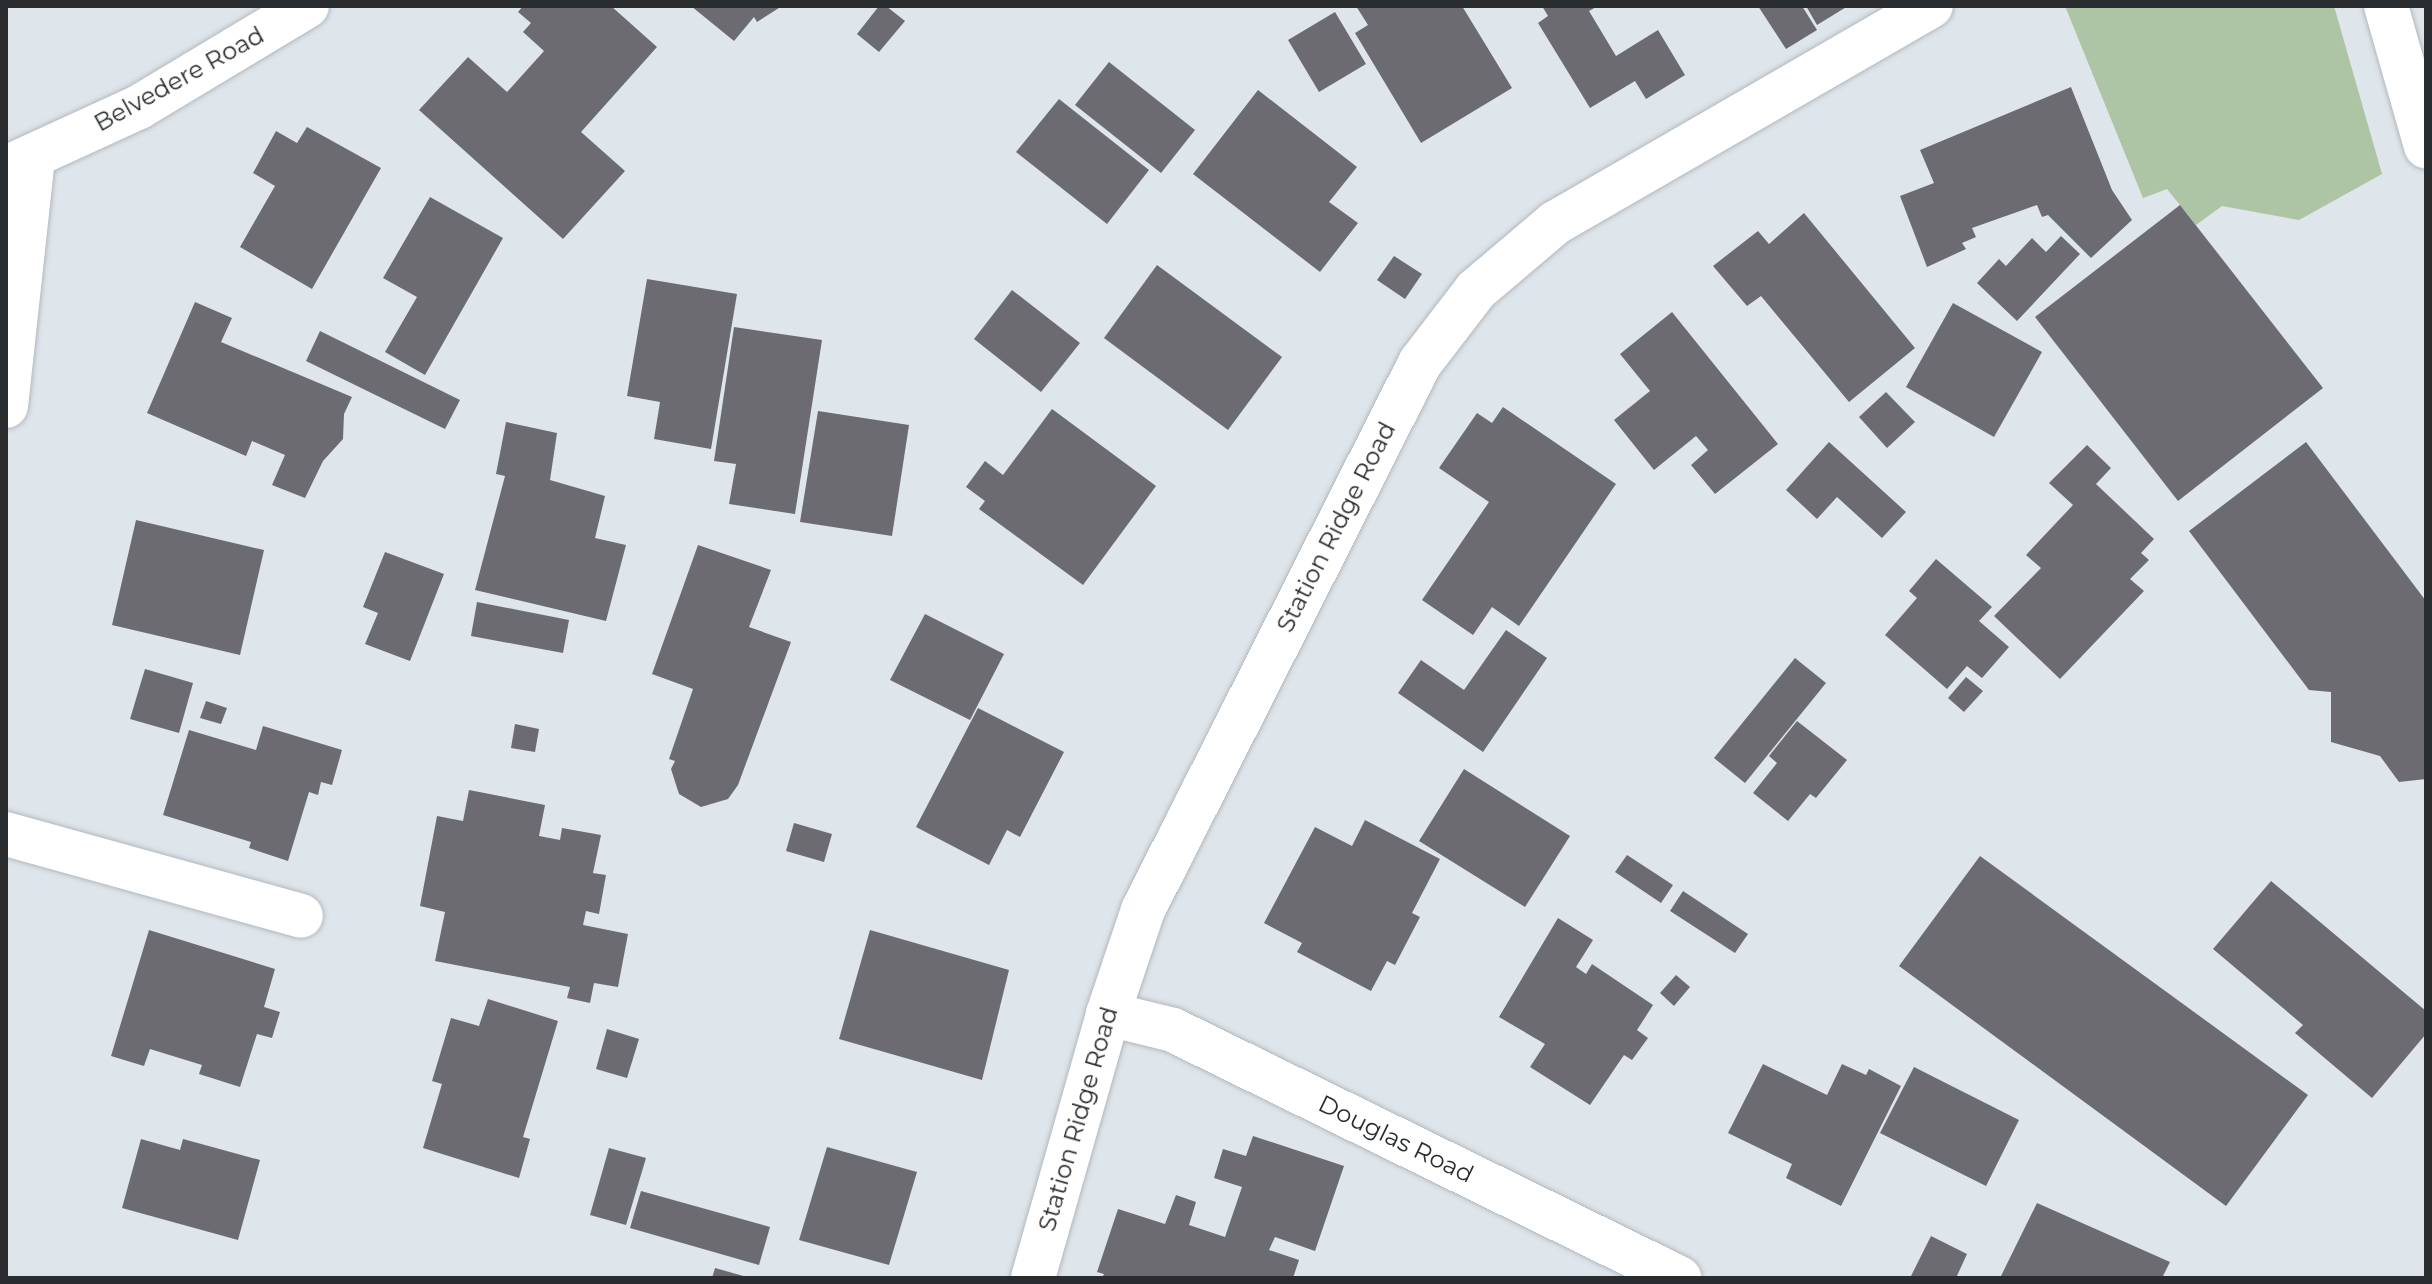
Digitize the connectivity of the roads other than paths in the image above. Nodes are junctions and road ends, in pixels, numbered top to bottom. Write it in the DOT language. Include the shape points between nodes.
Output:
graph roads {
  1 [pos="307,6"];
  2 [pos="1931,6"];
  3 [pos="2386,6"];
  4 [pos="2426,146"];
  5 [pos="19,162"];
  6 [pos="6,406"];
  7 [pos="6,834"];
  8 [pos="301,916"];
  9 [pos="1108,1014"];
  10 [pos="1033,1278"];
  11 [pos="1679,1278"];
  1 -- 5 [label="street, Belvedere Road" via="139,107"];
  2 -- 9 [label="street, Station Ridge Road" via="1555,223 1476,290 1420,363 1260,676 1143,910"];
  3 -- 4 [label="street"];
  5 -- 6 [label="street"];
  7 -- 8 [label="street"];
  9 -- 10 [label="street, Station Ridge Road"];
  9 -- 11 [label="street, Douglas Road" via="1173,1030"];
}
